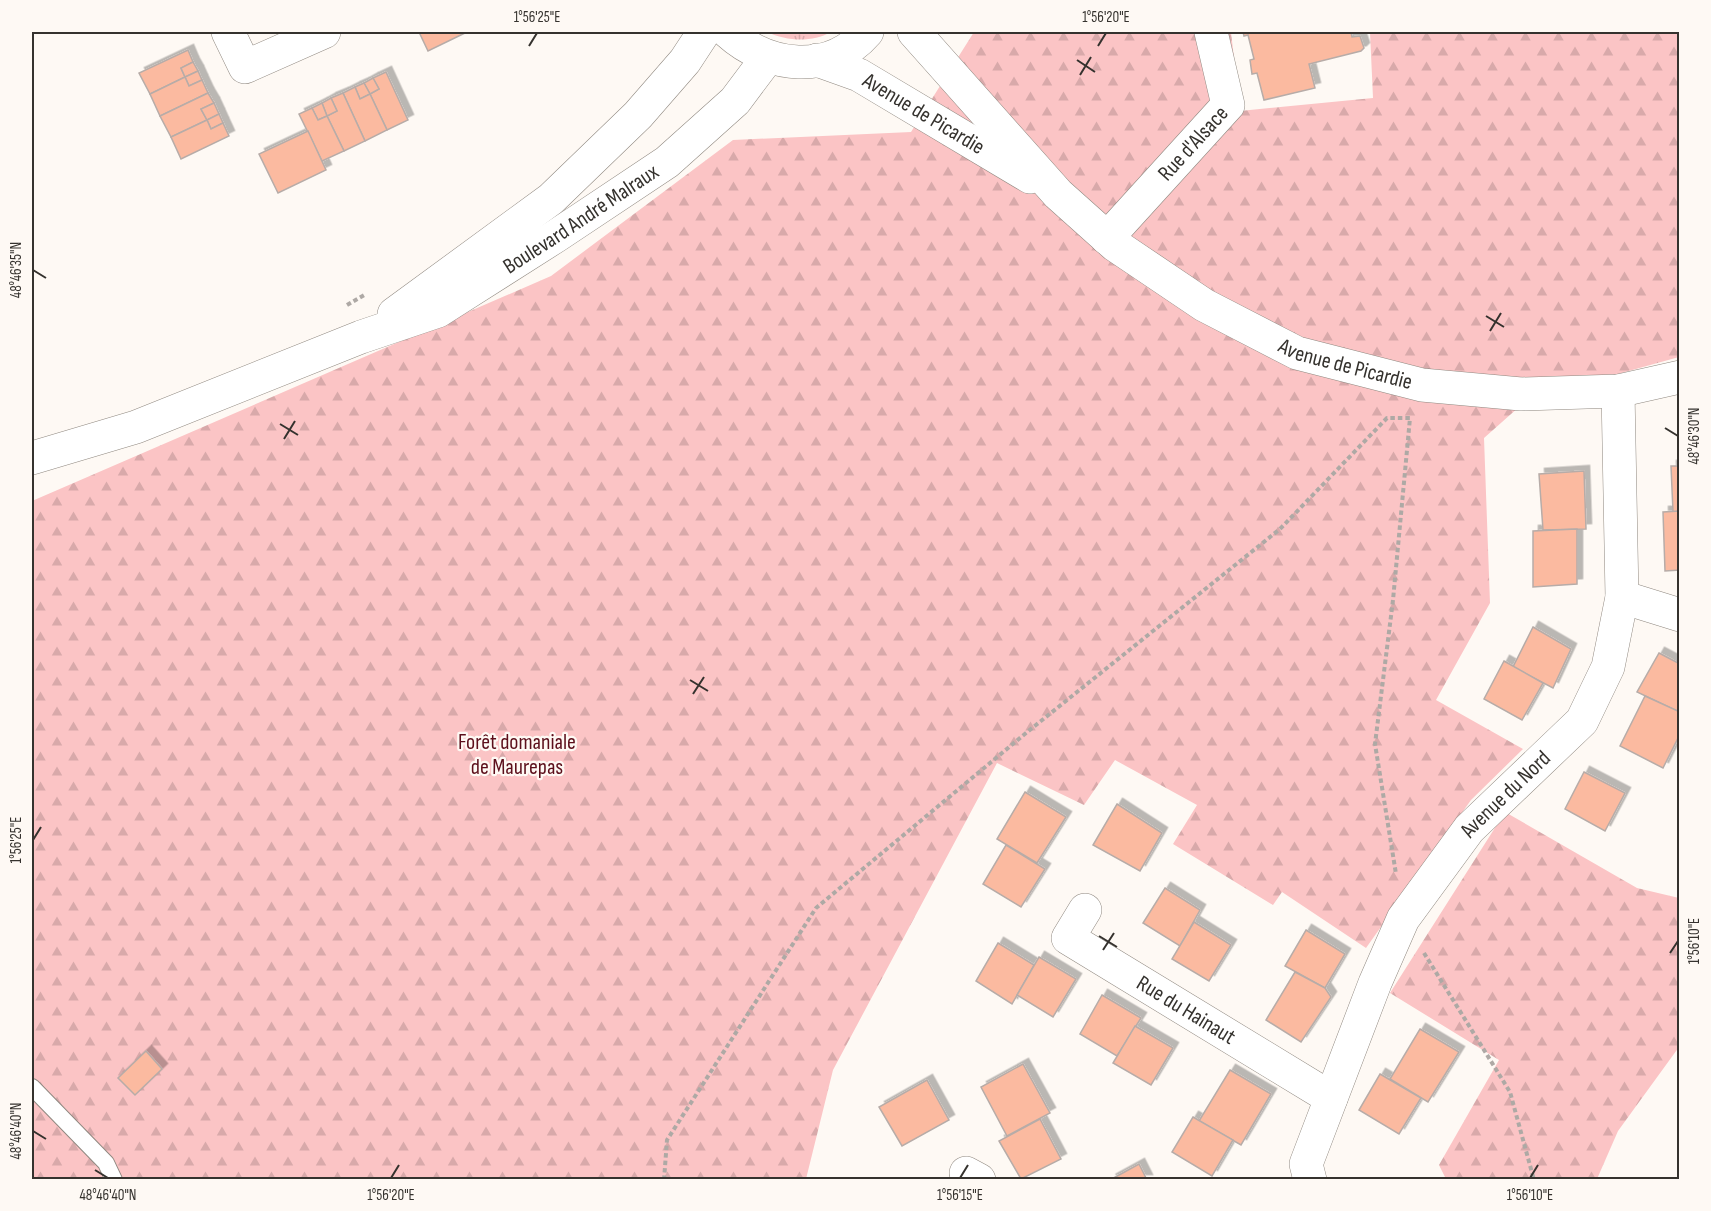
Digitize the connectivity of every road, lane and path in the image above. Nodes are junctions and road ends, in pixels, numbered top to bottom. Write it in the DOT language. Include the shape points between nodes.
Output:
graph roads {
  1 [pos="228,32"];
  2 [pos="324,32"];
  3 [pos="704,32"];
  4 [pos="728,32"];
  5 [pos="867,32"];
  6 [pos="914,32"];
  7 [pos="1211,32"];
  8 [pos="768,57"];
  9 [pos="817,60"];
  10 [pos="1058,194"];
  11 [pos="1107,238"];
  12 [pos="376,289"];
  13 [pos="346,306"];
  14 [pos="361,337"];
  15 [pos="1680,377"];
  16 [pos="1618,391"];
  17 [pos="32,458"];
  18 [pos="1622,597"];
  19 [pos="1680,615"];
  20 [pos="1085,910"];
  21 [pos="1403,919"];
  22 [pos="32,1087"];
  23 [pos="1331,1098"];
  24 [pos="1299,1174"];
  25 [pos="114,1179"];
  26 [pos="664,1179"];
  27 [pos="1534,1179"];
  1 -- 2 [label="street" via="245,67"];
  3 -- 14 [label="street, Boulevard André Malraux" via="638,116 551,200"];
  4 -- 8 [label="street"];
  5 -- 9 [label="street" via="840,52"];
  6 -- 10 [label="street, Avenue de Picardie"];
  7 -- 11 [label="street, Rue d'Alsace" via="1228,105"];
  8 -- 9 [label="street" via="792,62"];
  8 -- 14 [label="street, Boulevard André Malraux" via="735,101 667,162 438,311"];
  9 -- 10 [label="street, Avenue de Picardie" via="859,75"];
  10 -- 11 [label="street, Avenue de Picardie"];
  11 -- 16 [label="street, Avenue de Picardie" via="1204,305 1297,353 1422,385 1521,394"];
  12 -- 13 [label="path"];
  14 -- 17 [label="street, Boulevard André Malraux" via="136,426"];
  15 -- 16 [label="street, Avenue de Picardie"];
  16 -- 18 [label="street, Avenue du Nord"];
  18 -- 19 [label="street"];
  18 -- 21 [label="street, Avenue du Nord" via="1608,667 1582,721 1469,829"];
  20 -- 23 [label="street, Rue du Hainaut" via="1068,938"];
  21 -- 23 [label="street, Avenue du Nord"];
  21 -- 26 [label="path" via="1376,744 1410,418 1387,418 1280,529 816,908 667,1140"];
  21 -- 27 [label="path" via="1510,1092"];
  22 -- 25 [label="lane" via="106,1164"];
  23 -- 24 [label="street, Avenue du Nord"];
}
